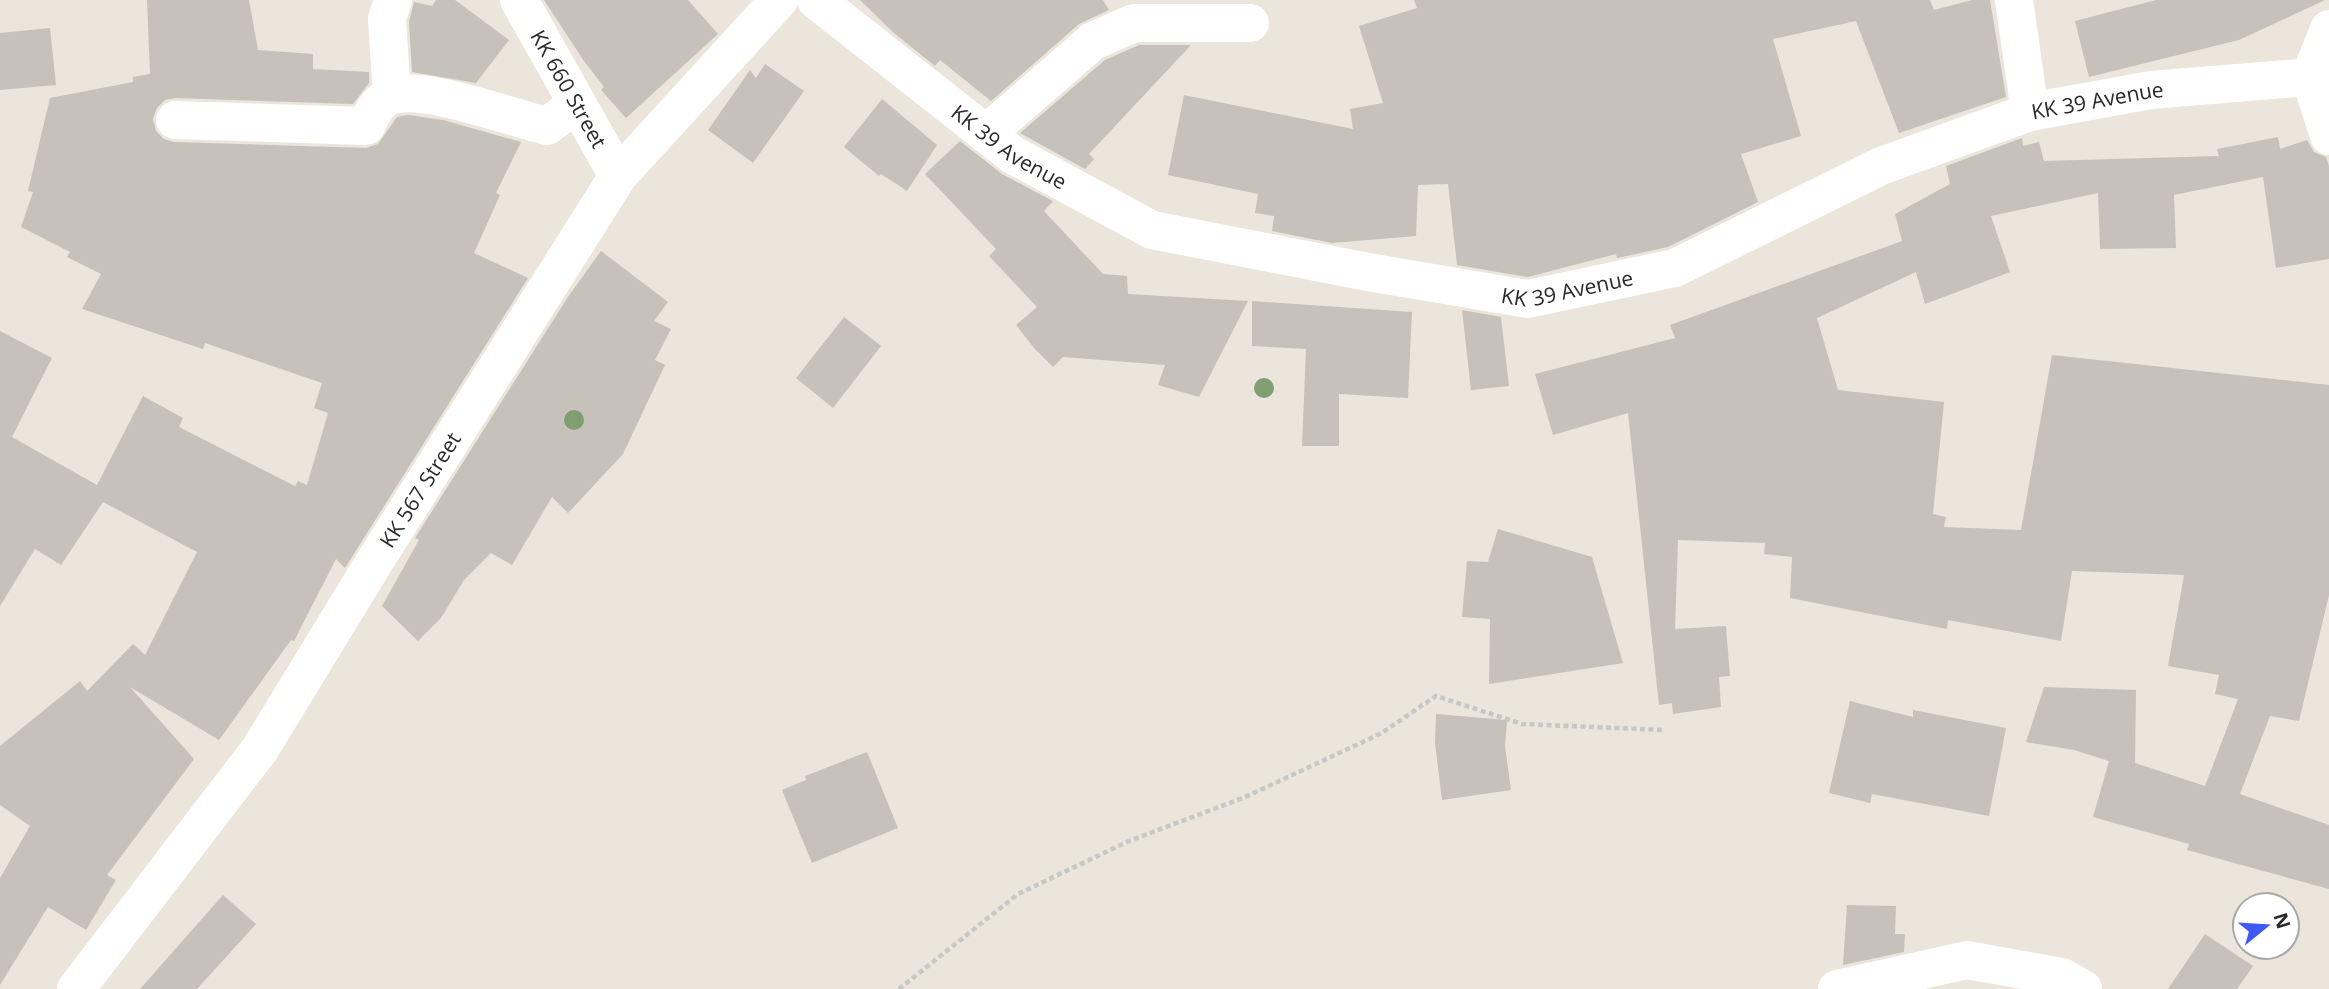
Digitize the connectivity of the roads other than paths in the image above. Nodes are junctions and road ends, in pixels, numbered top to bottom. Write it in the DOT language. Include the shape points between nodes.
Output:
graph roads {
  1 [pos="393,0"];
  2 [pos="519,0"];
  3 [pos="779,0"];
  4 [pos="816,0"];
  5 [pos="2014,0"];
  6 [pos="1131,12"];
  7 [pos="1250,23"];
  8 [pos="2329,29"];
  9 [pos="2310,77"];
  10 [pos="392,95"];
  11 [pos="577,104"];
  12 [pos="2031,112"];
  13 [pos="175,120"];
  14 [pos="986,134"];
  15 [pos="2329,136"];
  16 [pos="618,176"];
  17 [pos="76,989"];
  18 [pos="1837,989"];
  19 [pos="2083,989"];
  1 -- 10 [label="street" via="387,19"];
  2 -- 11 [label="street, KK 660 Street"];
  3 -- 16 [label="street, KK 567 Street"];
  4 -- 14 [label="street, KK 39 Avenue"];
  5 -- 12 [label="street"];
  6 -- 7 [label="street"];
  6 -- 14 [label="street"];
  8 -- 9 [label="street"];
  9 -- 12 [label="street, KK 39 Avenue" via="2151,90"];
  9 -- 15 [label="street"];
  10 -- 11 [label="street" via="429,94 547,126"];
  10 -- 13 [label="street" via="375,107 366,126"];
  11 -- 16 [label="street, KK 660 Street"];
  12 -- 14 [label="street, KK 39 Avenue" via="1881,166 1675,268 1528,299 1152,230 1013,155"];
  16 -- 17 [label="street, KK 567 Street" via="261,749"];
  18 -- 19 [label="street" via="1967,960 2062,977"];
}
